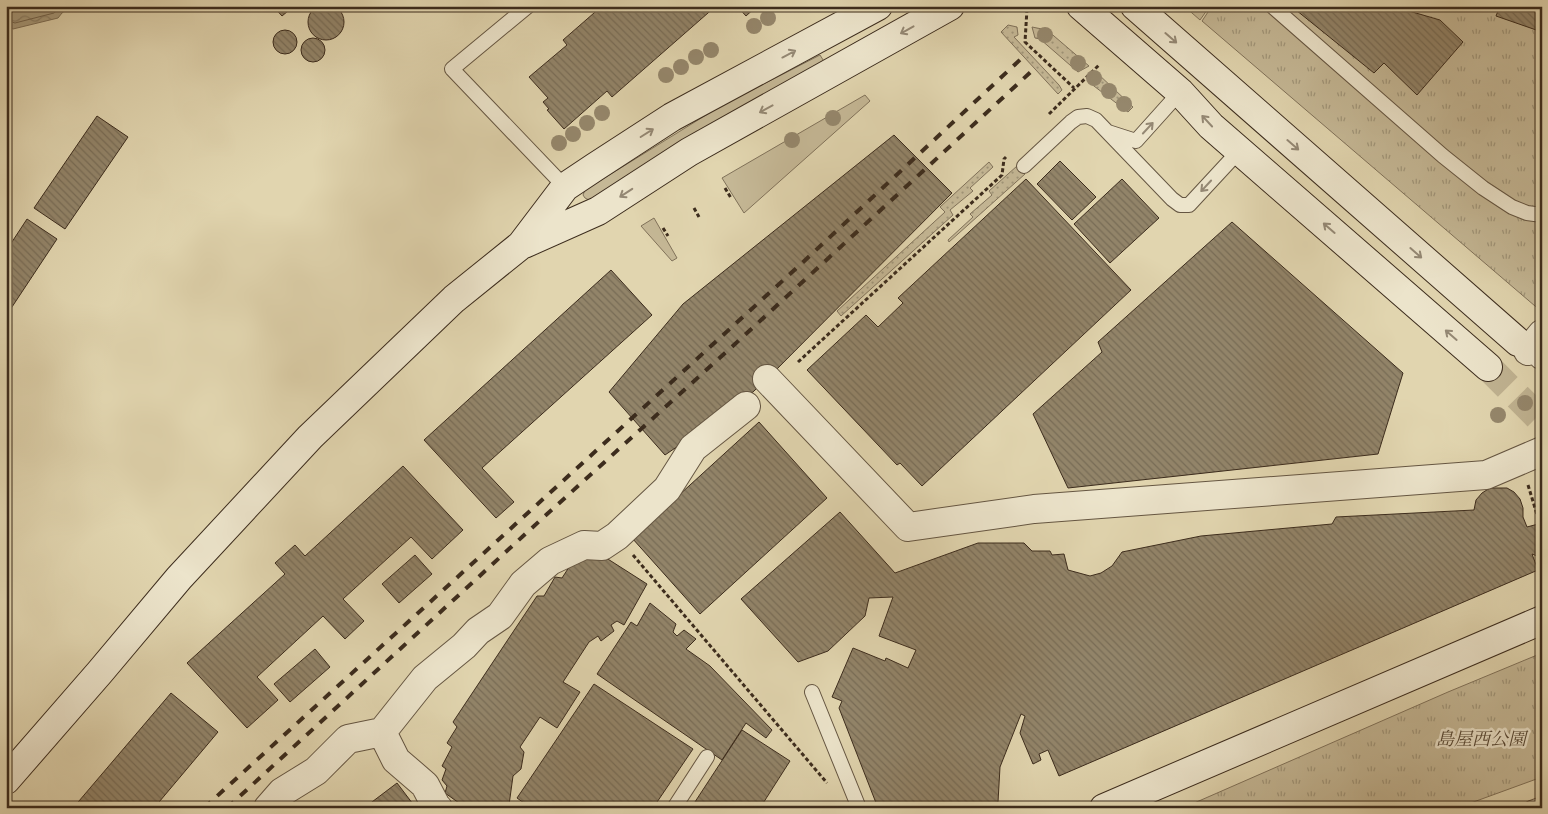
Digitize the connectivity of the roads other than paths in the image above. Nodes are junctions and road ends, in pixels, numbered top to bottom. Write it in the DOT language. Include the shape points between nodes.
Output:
graph roads {
  1 [pos="528,6"];
  2 [pos="878,6"];
  3 [pos="950,6"];
  4 [pos="1081,6"];
  5 [pos="1135,6"];
  6 [pos="1272,6"];
  7 [pos="1180,92"];
  8 [pos="1108,132"];
  9 [pos="1239,151"];
  10 [pos="1024,166"];
  11 [pos="566,187"];
  12 [pos="1542,215"];
  13 [pos="521,246"];
  14 [pos="1533,349"];
  15 [pos="1488,367"];
  16 [pos="767,379"];
  17 [pos="746,406"];
  18 [pos="1530,456"];
  19 [pos="1542,620"];
  20 [pos="812,692"];
  21 [pos="382,732"];
  22 [pos="708,757"];
  23 [pos="6,780"];
  24 [pos="1542,804"];
  25 [pos="268,808"];
  26 [pos="438,808"];
  27 [pos="674,808"];
  28 [pos="859,808"];
  29 [pos="1104,808"];
  30 [pos="1531,808"];
  1 -- 11 [label="lane" via="452,70"];
  11 -- 2 [label="street, one-way" via="672,117"];
  3 -- 13 [label="street, one-way" via="689,152 598,211"];
  4 -- 7 [label="street"];
  5 -- 14 [label="street, one-way"];
  6 -- 12 [label="lane" via="1483,188 1512,207"];
  8 -- 7 [label="lane, one-way" via="1136,141"];
  9 -- 7 [label="street, one-way"];
  9 -- 8 [label="lane, one-way" via="1189,205 1180,205"];
  8 -- 10 [label="lane" via="1096,120 1078,117"];
  15 -- 9 [label="street, one-way"];
  11 -- 13 [label="street"];
  13 -- 23 [label="street" via="454,299 310,437 179,578"];
  16 -- 18 [label="street" via="908,527 1034,509 1486,475"];
  17 -- 21 [label="street" via="693,448 667,489 616,536 602,546 584,545 550,561 523,584 500,616 426,678"];
  19 -- 29 [label="street"];
  20 -- 28 [label="lane"];
  21 -- 25 [label="street" via="348,739 316,771 282,792"];
  21 -- 26 [label="street" via="396,760 425,785"];
  22 -- 27 [label="lane"];
  24 -- 30 [label="lane"];
}
